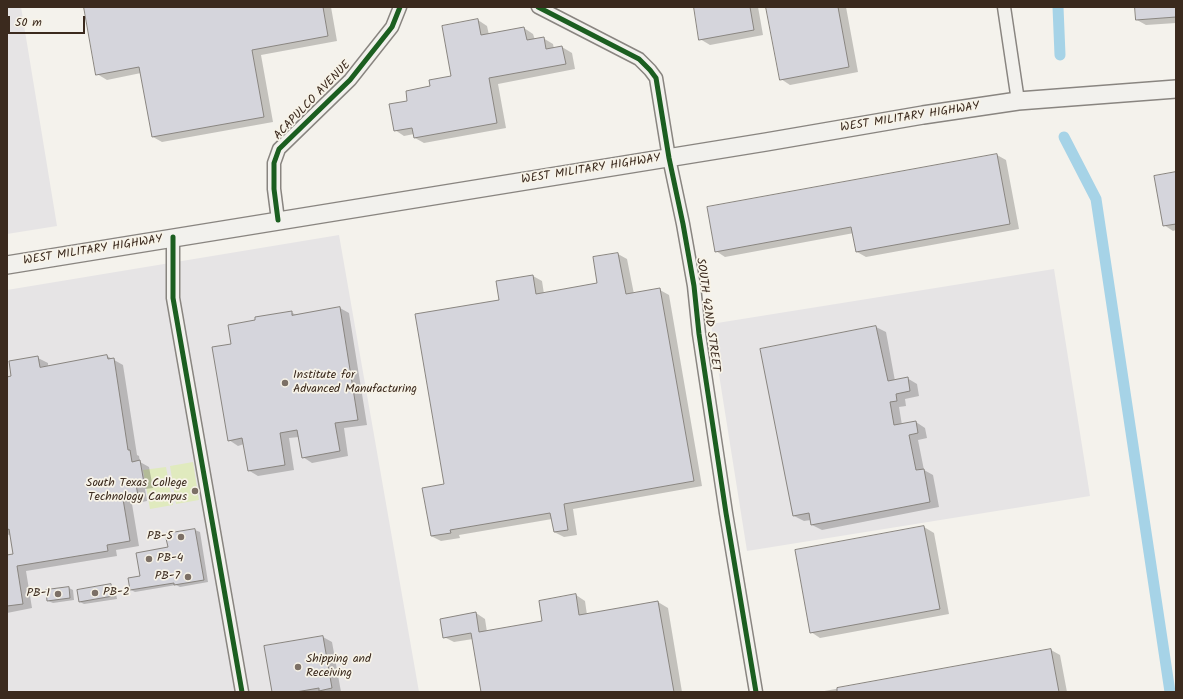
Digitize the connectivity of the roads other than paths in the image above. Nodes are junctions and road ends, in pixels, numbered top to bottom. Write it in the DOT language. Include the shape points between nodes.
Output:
graph roads {
  1 [pos="400,7"];
  2 [pos="538,7"];
  3 [pos="1004,7"];
  4 [pos="1176,89"];
  5 [pos="1018,101"];
  6 [pos="669,158"];
  7 [pos="278,220"];
  8 [pos="173,237"];
  9 [pos="7,265"];
  10 [pos="242,692"];
  11 [pos="756,692"];
  1 -- 7 [label="street, ACAPULCO AVENUE" via="392,27 350,80 280,149 274,163"];
  2 -- 6 [label="street, SOUTH 42ND STREET" via="639,59 650,70 656,78"];
  3 -- 5 [label="street"];
  4 -- 5 [label="main road, WEST MILITARY HIGHWAY"];
  5 -- 6 [label="main road, WEST MILITARY HIGHWAY"];
  6 -- 7 [label="main road, WEST MILITARY HIGHWAY"];
  6 -- 11 [label="street, SOUTH 42ND STREET" via="694,286 724,506"];
  7 -- 8 [label="main road, WEST MILITARY HIGHWAY"];
  8 -- 9 [label="main road, WEST MILITARY HIGHWAY"];
  8 -- 10 [label="street" via="173,298"];
}
